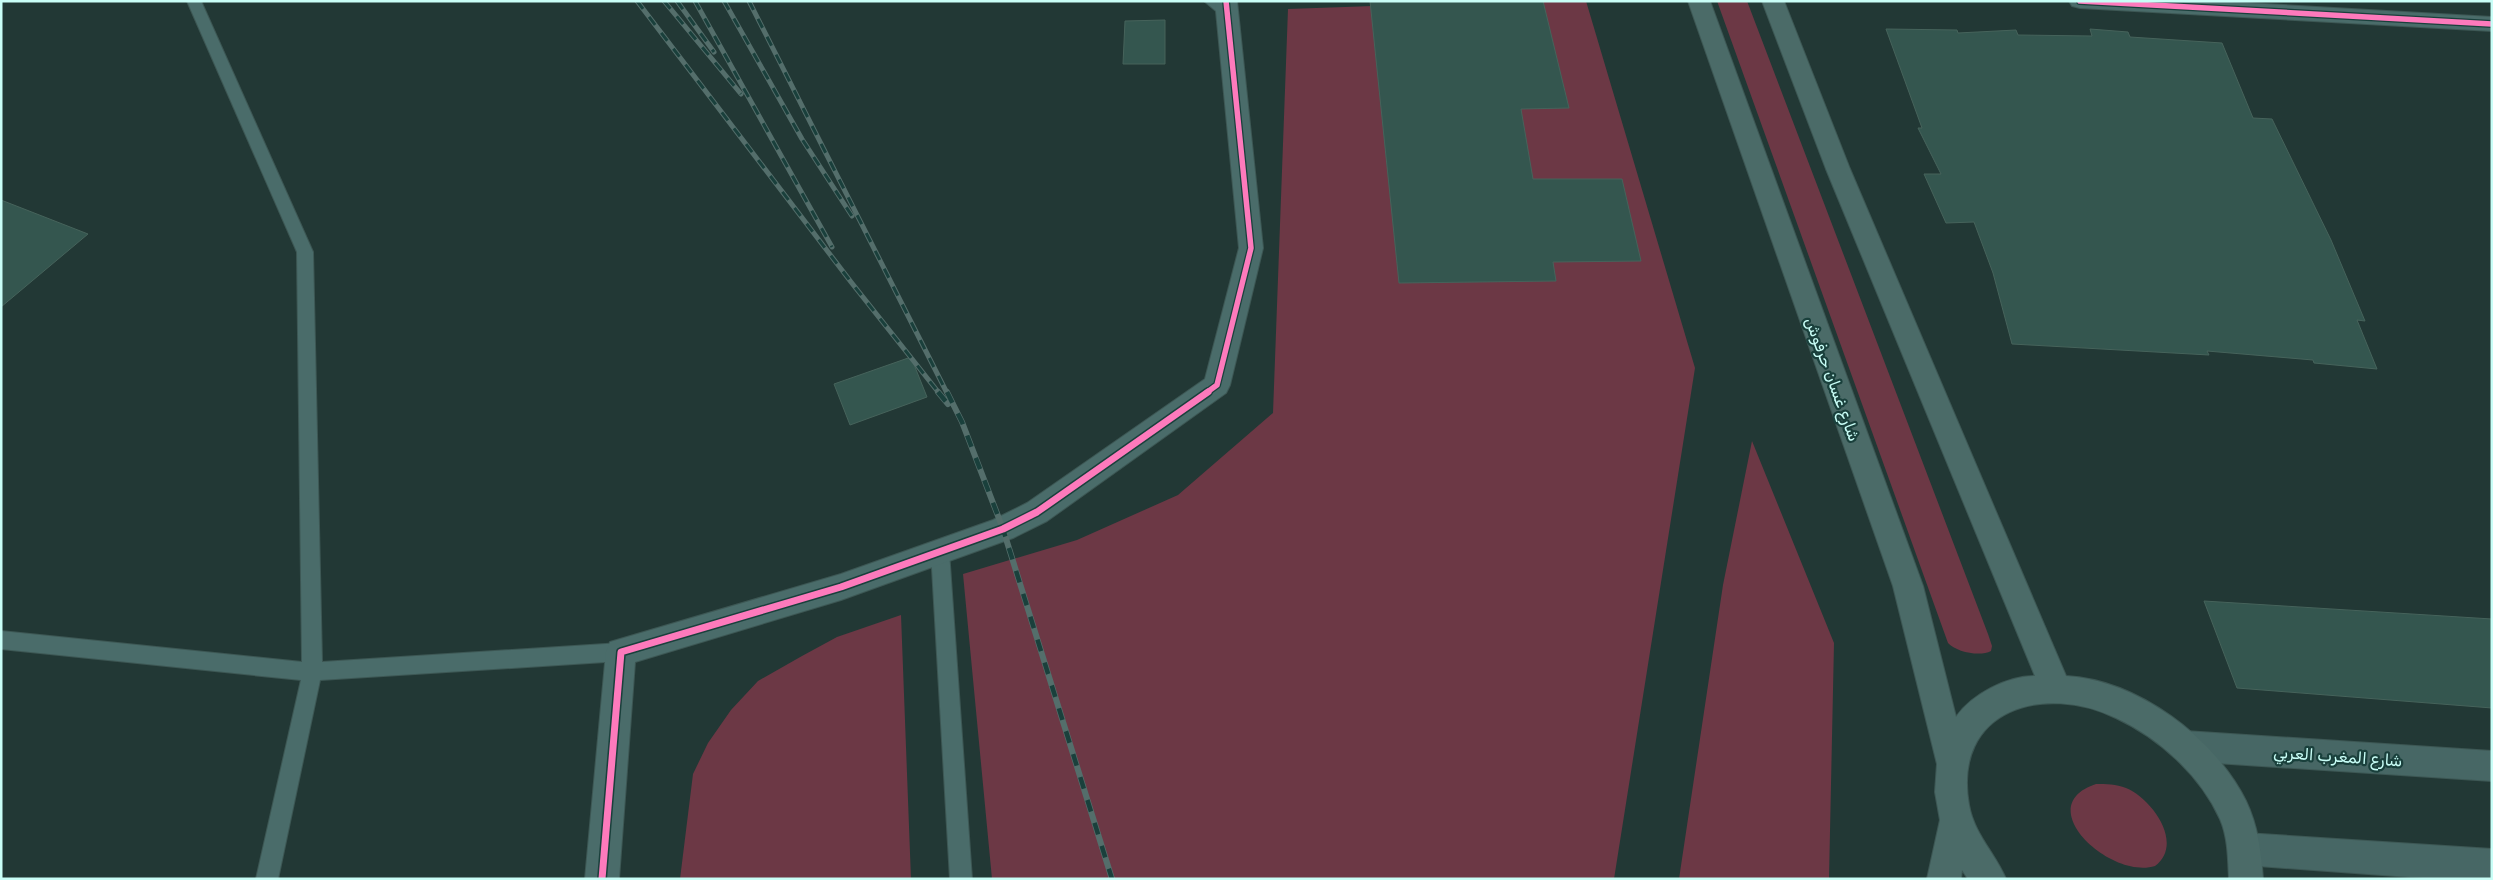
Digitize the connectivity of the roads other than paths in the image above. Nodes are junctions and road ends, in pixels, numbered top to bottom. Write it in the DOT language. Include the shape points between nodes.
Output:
graph roads {
  1 [pos="194,1"];
  2 [pos="1698,1"];
  3 [pos="1773,1"];
  4 [pos="2080,1"];
  5 [pos="1221,5"];
  6 [pos="2492,24"];
  7 [pos="940,551"];
  8 [pos="1,640"];
  9 [pos="622,652"];
  10 [pos="312,672"];
  11 [pos="2056,688"];
  12 [pos="2185,746"];
  13 [pos="1952,762"];
  14 [pos="2492,766"];
  15 [pos="1956,821"];
  16 [pos="2245,864"];
  17 [pos="2492,866"];
  18 [pos="2388,869"];
  19 [pos="267,879"];
  20 [pos="602,879"];
  21 [pos="961,879"];
  22 [pos="1944,879"];
  23 [pos="1989,879"];
  1 -- 10 [label="lane" via="305,252"];
  2 -- 13 [label="main road, شارع غسان حرفوش" via="1908,586"];
  3 -- 11 [label="main road" via="1838,169"];
  4 -- 6 [label="street"];
  5 -- 7 [label="street" via="1251,248 1217,385 1037,512 1003,529"];
  7 -- 9 [label="street" via="841,587"];
  7 -- 21 [label="lane"];
  8 -- 10 [label="lane"];
  9 -- 10 [label="lane"];
  9 -- 20 [label="street"];
  10 -- 19 [label="lane"];
  11 -- 12 [label="main road" via="2122,704 2155,722"];
  11 -- 13 [label="main road" via="2019,692 1987,706 1964,730"];
  12 -- 14 [label="main road, شارع المغرب العربي"];
  12 -- 16 [label="main road" via="2212,777 2234,812"];
  13 -- 15 [label="main road" via="1950,790"];
  15 -- 22 [label="main road"];
  15 -- 23 [label="main road" via="1979,867"];
  16 -- 18 [label="main road"];
  17 -- 18 [label="main road"];
}
